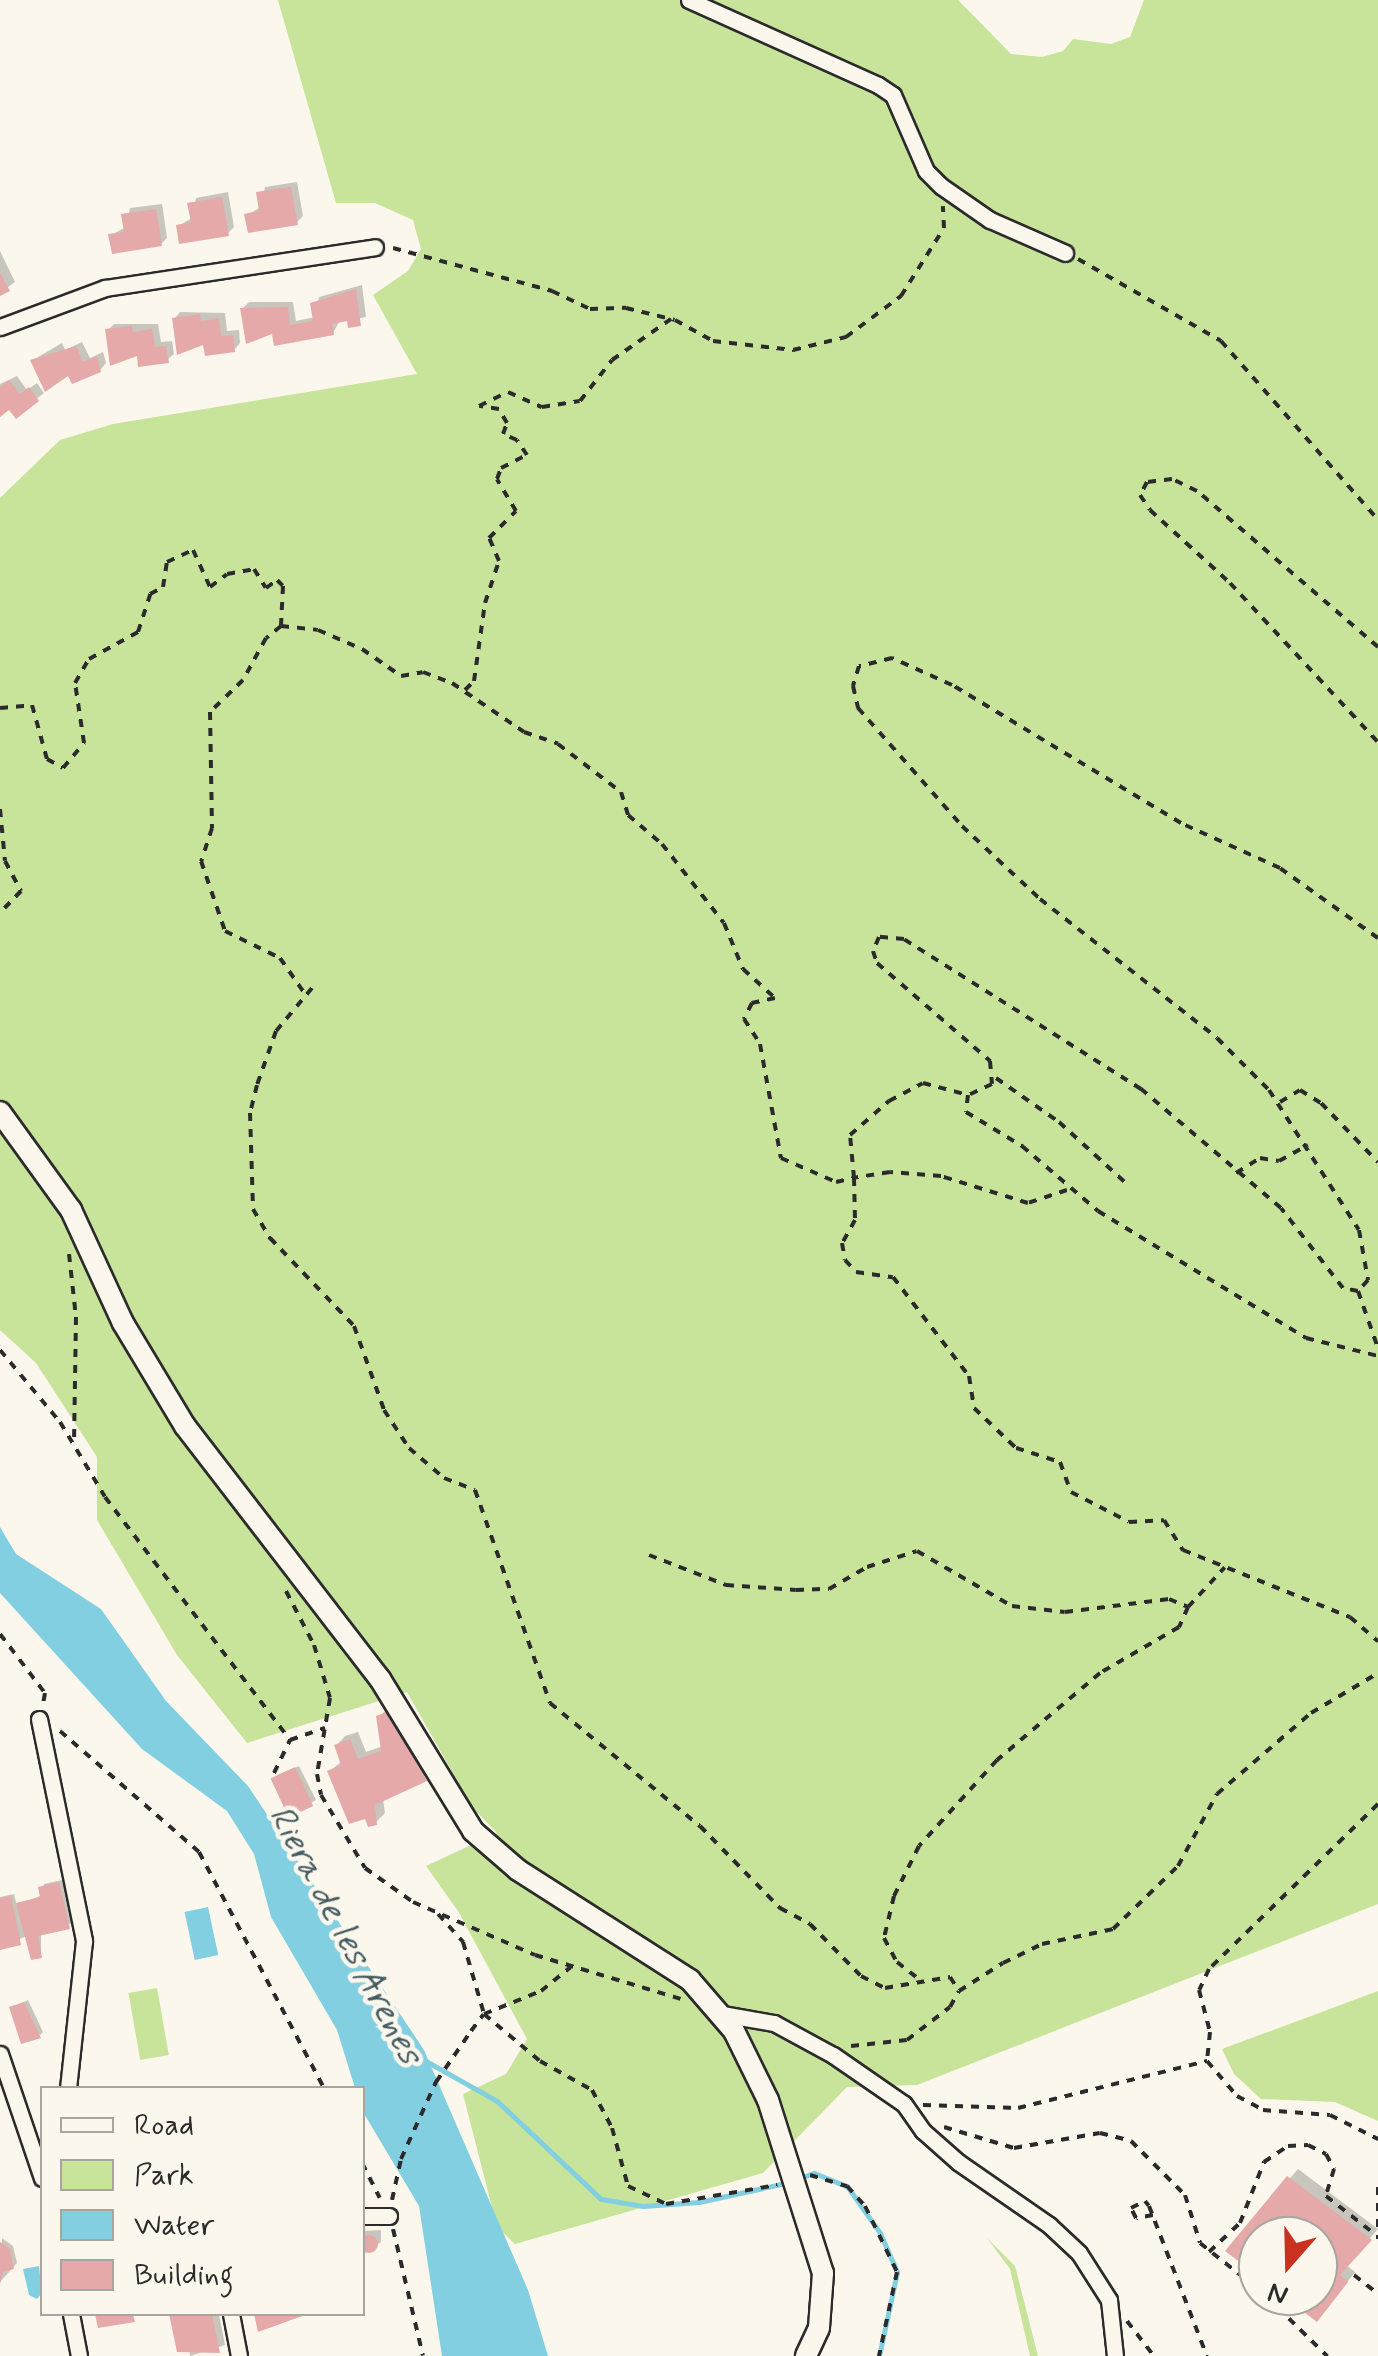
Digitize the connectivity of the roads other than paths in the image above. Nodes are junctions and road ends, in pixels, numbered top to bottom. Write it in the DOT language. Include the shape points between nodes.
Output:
graph roads {
  1 [pos="689,0"];
  2 [pos="375,247"];
  3 [pos="1065,253"];
  4 [pos="0,327"];
  5 [pos="0,1112"];
  6 [pos="39,1719"];
  7 [pos="722,2014"];
  8 [pos="0,2054"];
  9 [pos="68,2086"];
  10 [pos="40,2172"];
  11 [pos="365,2216"];
  12 [pos="388,2216"];
  13 [pos="71,2316"];
  14 [pos="231,2316"];
  15 [pos="79,2356"];
  16 [pos="240,2356"];
  17 [pos="806,2356"];
  18 [pos="1114,2356"];
  1 -- 3 [label="street" via="848,66 893,95 926,170 941,186 990,220"];
  2 -- 4 [label="street" via="105,288"];
  5 -- 7 [label="street" via="71,1210 123,1324 185,1426 380,1680 472,1831 534,1880 667,1962"];
  6 -- 9 [label="street" via="84,1941"];
  7 -- 17 [label="street" via="768,2100 824,2292"];
  7 -- 18 [label="street" via="774,2024 823,2050 909,2110 958,2162 1079,2254 1111,2312"];
  8 -- 10 [label="street"];
  11 -- 12 [label="street"];
  13 -- 15 [label="street"];
  14 -- 16 [label="street"];
}
